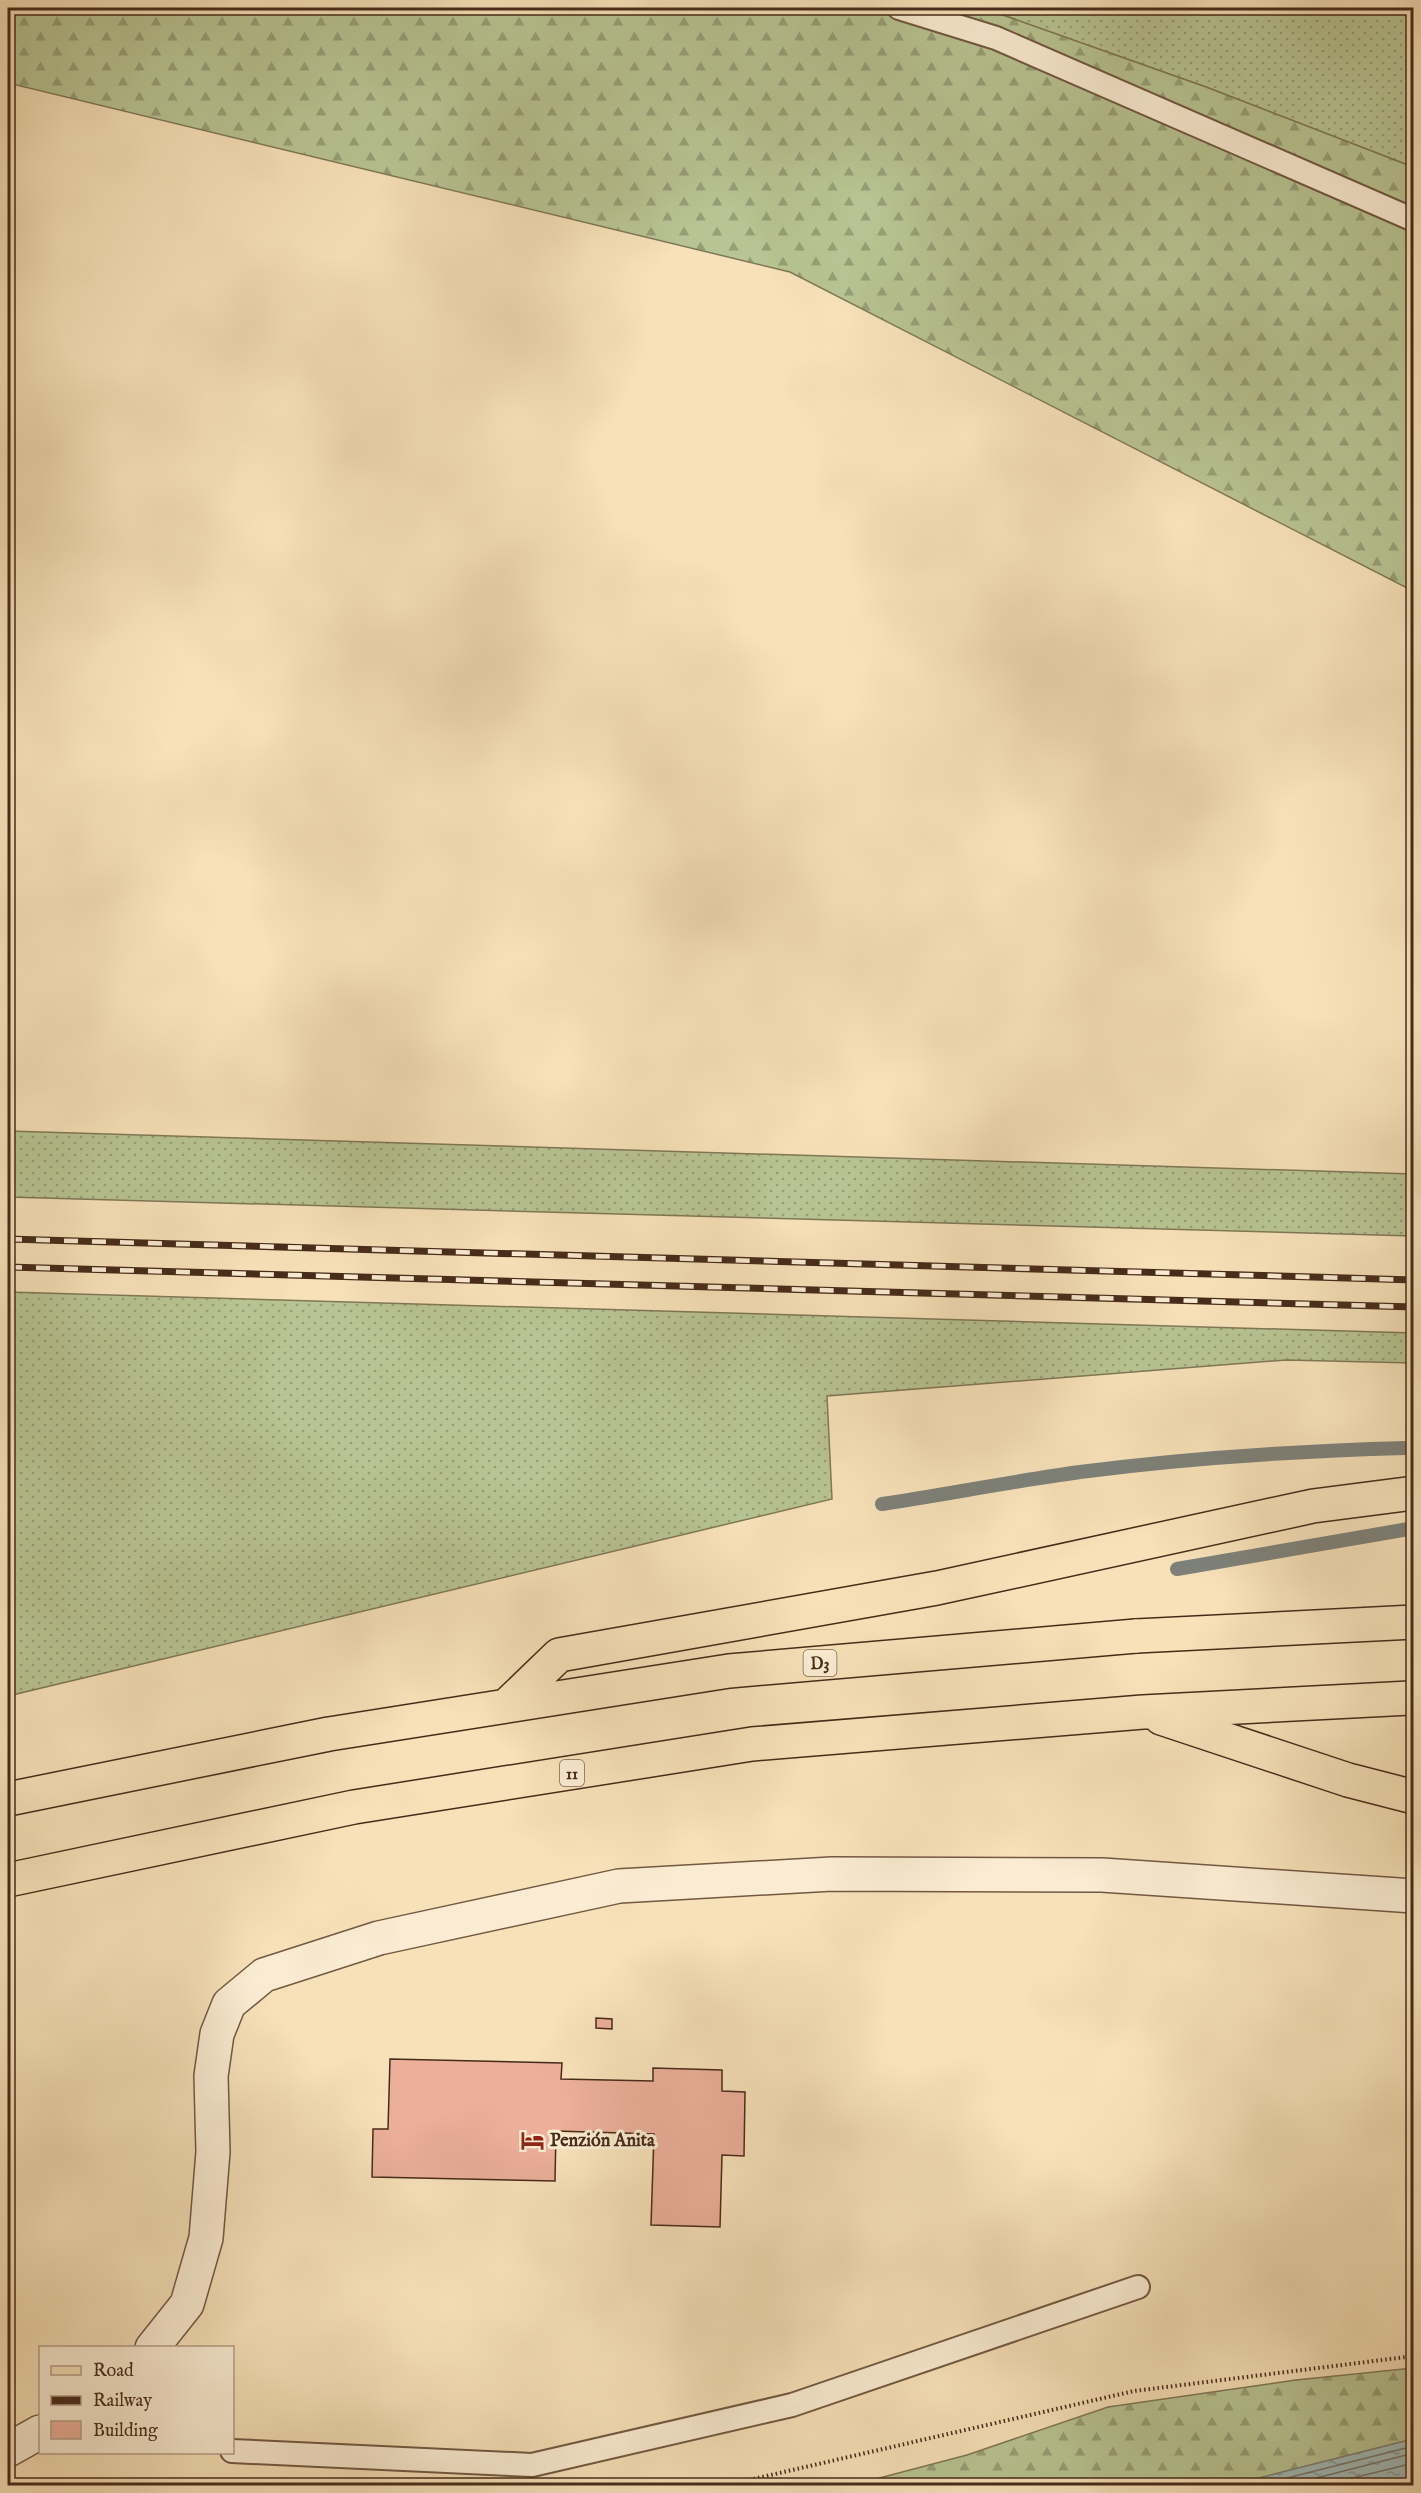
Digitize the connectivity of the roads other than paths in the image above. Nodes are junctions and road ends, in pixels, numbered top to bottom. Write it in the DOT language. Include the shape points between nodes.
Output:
graph roads {
  1 [pos="899,8"];
  2 [pos="1413,220"];
  3 [pos="1413,1493"];
  4 [pos="1413,1622"];
  5 [pos="1412,1698"];
  6 [pos="506,1706"];
  7 [pos="1143,1712"];
  8 [pos="1413,1797"];
  9 [pos="8,1799"];
  10 [pos="8,1880"];
  11 [pos="1413,1896"];
  12 [pos="1138,2287"];
  13 [pos="154,2346"];
  14 [pos="39,2433"];
  15 [pos="8,2450"];
  16 [pos="234,2451"];
  1 -- 2 [label="lane" via="996,38"];
  3 -- 6 [label="main road" via="1313,1506 937,1588 559,1655"];
  4 -- 6 [label="main road, D3" via="1136,1636 729,1671"];
  5 -- 7 [label="main road"];
  6 -- 9 [label="main road" via="329,1734"];
  7 -- 8 [label="main road" via="1348,1780"];
  7 -- 10 [label="main road, 11" via="752,1744 354,1807"];
  11 -- 13 [label="street" via="1090,1875 832,1874 618,1886 379,1938 264,1975 229,2004 217,2034 211,2076 213,2152 206,2238 187,2304"];
  12 -- 16 [label="lane" via="792,2406 532,2465"];
  14 -- 15 [label="street"];
}
